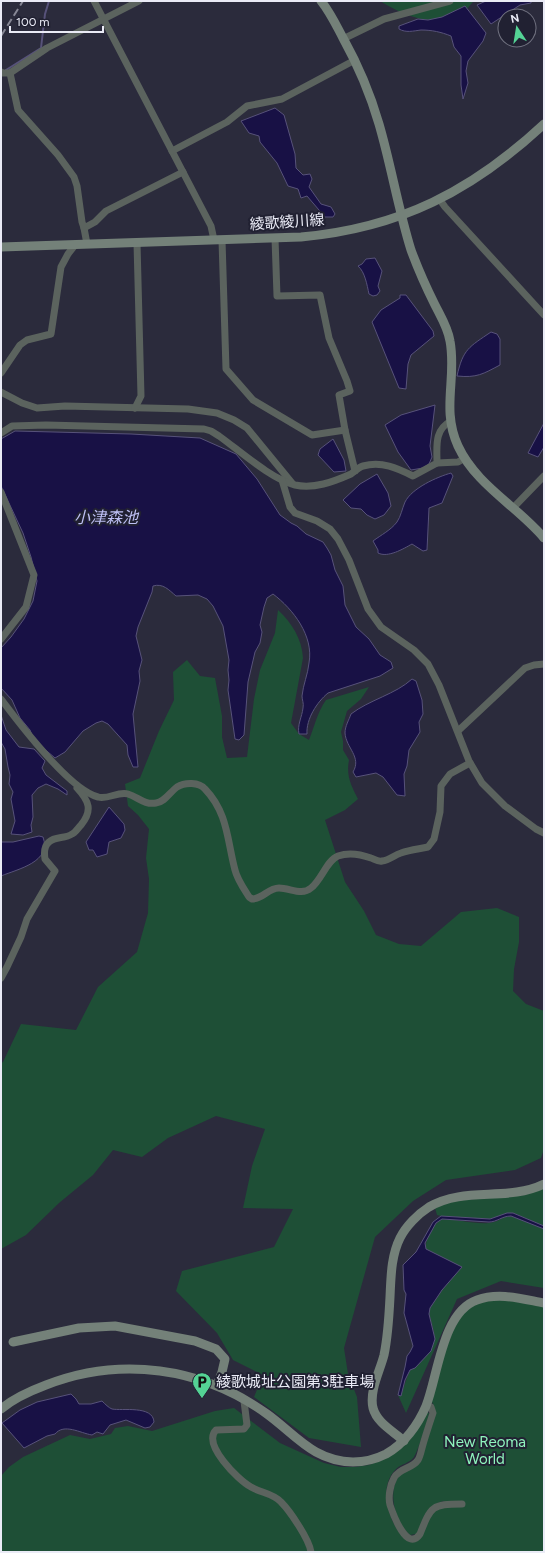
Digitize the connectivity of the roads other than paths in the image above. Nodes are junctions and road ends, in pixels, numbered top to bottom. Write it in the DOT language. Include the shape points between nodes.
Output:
graph roads {
  1 [pos="94,1"];
  2 [pos="139,1"];
  3 [pos="321,1"];
  4 [pos="450,1"];
  5 [pos="103,20"];
  6 [pos="343,39"];
  7 [pos="355,60"];
  8 [pos="1,72"];
  9 [pos="10,73"];
  10 [pos="544,124"];
  11 [pos="172,151"];
  12 [pos="182,172"];
  13 [pos="440,200"];
  14 [pos="402,216"];
  15 [pos="84,228"];
  16 [pos="275,238"];
  17 [pos="218,240"];
  18 [pos="137,243"];
  19 [pos="87,244"];
  20 [pos="75,245"];
  21 [pos="1,247"];
  22 [pos="544,315"];
  23 [pos="1,373"];
  24 [pos="1,392"];
  25 [pos="135,408"];
  26 [pos="450,421"];
  27 [pos="345,430"];
  28 [pos="1,433"];
  29 [pos="465,458"];
  30 [pos="437,463"];
  31 [pos="355,471"];
  32 [pos="544,476"];
  33 [pos="282,480"];
  34 [pos="293,484"];
  35 [pos="1,492"];
  36 [pos="513,508"];
  37 [pos="544,538"];
  38 [pos="1,639"];
  39 [pos="544,664"];
  40 [pos="1,699"];
  41 [pos="458,731"];
  42 [pos="470,763"];
  43 [pos="71,780"];
  44 [pos="544,833"];
  45 [pos="1,978"];
  46 [pos="544,1184"];
  47 [pos="544,1303"];
  48 [pos="13,1342"];
  49 [pos="218,1386"];
  50 [pos="244,1401"];
  51 [pos="426,1405"];
  52 [pos="1,1409"];
  53 [pos="404,1441"];
  54 [pos="462,1504"];
  55 [pos="311,1552"];
  1 -- 5 [label="street"];
  2 -- 5 [label="street"];
  3 -- 6 [label="street"];
  4 -- 6 [label="street" via="384,19"];
  5 -- 9 [label="street" via="47,48"];
  5 -- 11 [label="street"];
  6 -- 7 [label="street"];
  7 -- 11 [label="street" via="282,99 247,106 226,122"];
  7 -- 14 [label="street" via="369,91 379,123"];
  8 -- 9 [label="street"];
  9 -- 15 [label="street" via="18,110 58,155 74,178"];
  10 -- 13 [label="street, 綾歌綾川線" via="510,154"];
  11 -- 12 [label="street"];
  12 -- 15 [label="street" via="106,211"];
  12 -- 17 [label="street"];
  13 -- 14 [label="street, 綾歌綾川線"];
  13 -- 22 [label="street"];
  14 -- 16 [label="street, 綾歌綾川線" via="342,232"];
  14 -- 26 [label="street" via="421,276 444,322 450,341"];
  15 -- 19 [label="street"];
  16 -- 17 [label="street, 綾歌綾川線"];
  16 -- 27 [label="street" via="277,296 320,295 329,338 350,391 339,395"];
  17 -- 18 [label="street, 綾歌綾川線"];
  17 -- 27 [label="street" via="226,369 253,400 312,435"];
  18 -- 19 [label="street, 綾歌綾川線"];
  18 -- 25 [label="street" via="142,396"];
  19 -- 20 [label="street, 綾歌綾川線"];
  20 -- 21 [label="street, 綾歌綾川線"];
  20 -- 23 [label="street" via="61,267 50,334 27,340"];
  24 -- 25 [label="street" via="37,408"];
  25 -- 34 [label="street" via="195,410 217,413 234,420 247,428"];
  26 -- 29 [label="street"];
  26 -- 30 [label="street" via="443,425 437,441"];
  27 -- 31 [label="street"];
  28 -- 33 [label="street" via="12,426 204,429 219,436"];
  29 -- 30 [label="street" via="458,462"];
  29 -- 36 [label="street" via="476,473"];
  30 -- 31 [label="street" via="413,476 393,466 362,466"];
  31 -- 34 [label="street" via="335,481 306,487"];
  32 -- 36 [label="street"];
  33 -- 34 [label="street"];
  33 -- 41 [label="street" via="290,507 295,513 317,521 330,529 338,539 368,609 381,627 414,650 428,664"];
  35 -- 38 [label="street" via="34,575 26,607"];
  36 -- 37 [label="street"];
  39 -- 41 [label="street" via="525,668"];
  40 -- 43 [label="street" via="24,730"];
  41 -- 42 [label="street"];
  42 -- 43 [label="street" via="450,774 441,786 440,812 434,839 428,847 400,853 389,860 380,861 351,853 337,856 310,890 302,892 271,889 252,900 235,872 220,810 204,788 192,783 178,786 157,803 147,804 121,793 98,798"];
  42 -- 44 [label="street" via="482,783 500,801"];
  43 -- 45 [label="street" via="88,803 88,812 84,821 72,834 48,842 45,859 55,871 27,919"];
  46 -- 53 [label="street" via="524,1191 465,1196 440,1202 421,1213 401,1237 393,1260 387,1336 372,1402 377,1417"];
  47 -- 51 [label="street" via="499,1296 476,1300 465,1307 449,1332"];
  48 -- 49 [label="street" via="79,1328 115,1326 196,1341 216,1349 224,1359"];
  49 -- 50 [label="street"];
  49 -- 52 [label="street" via="157,1370 107,1370 78,1374 55,1381 32,1390"];
  50 -- 53 [label="street" via="326,1458 355,1462 367,1460 393,1450"];
  50 -- 55 [label="street" via="244,1428 216,1430 212,1434 214,1445 228,1467 241,1480 253,1489 268,1493 280,1501 295,1519"];
  51 -- 53 [label="street" via="418,1422"];
  51 -- 54 [label="street" via="431,1407 433,1413 418,1461 399,1471 394,1478 390,1504 402,1533 413,1539 420,1534 430,1511 438,1505"];
}
